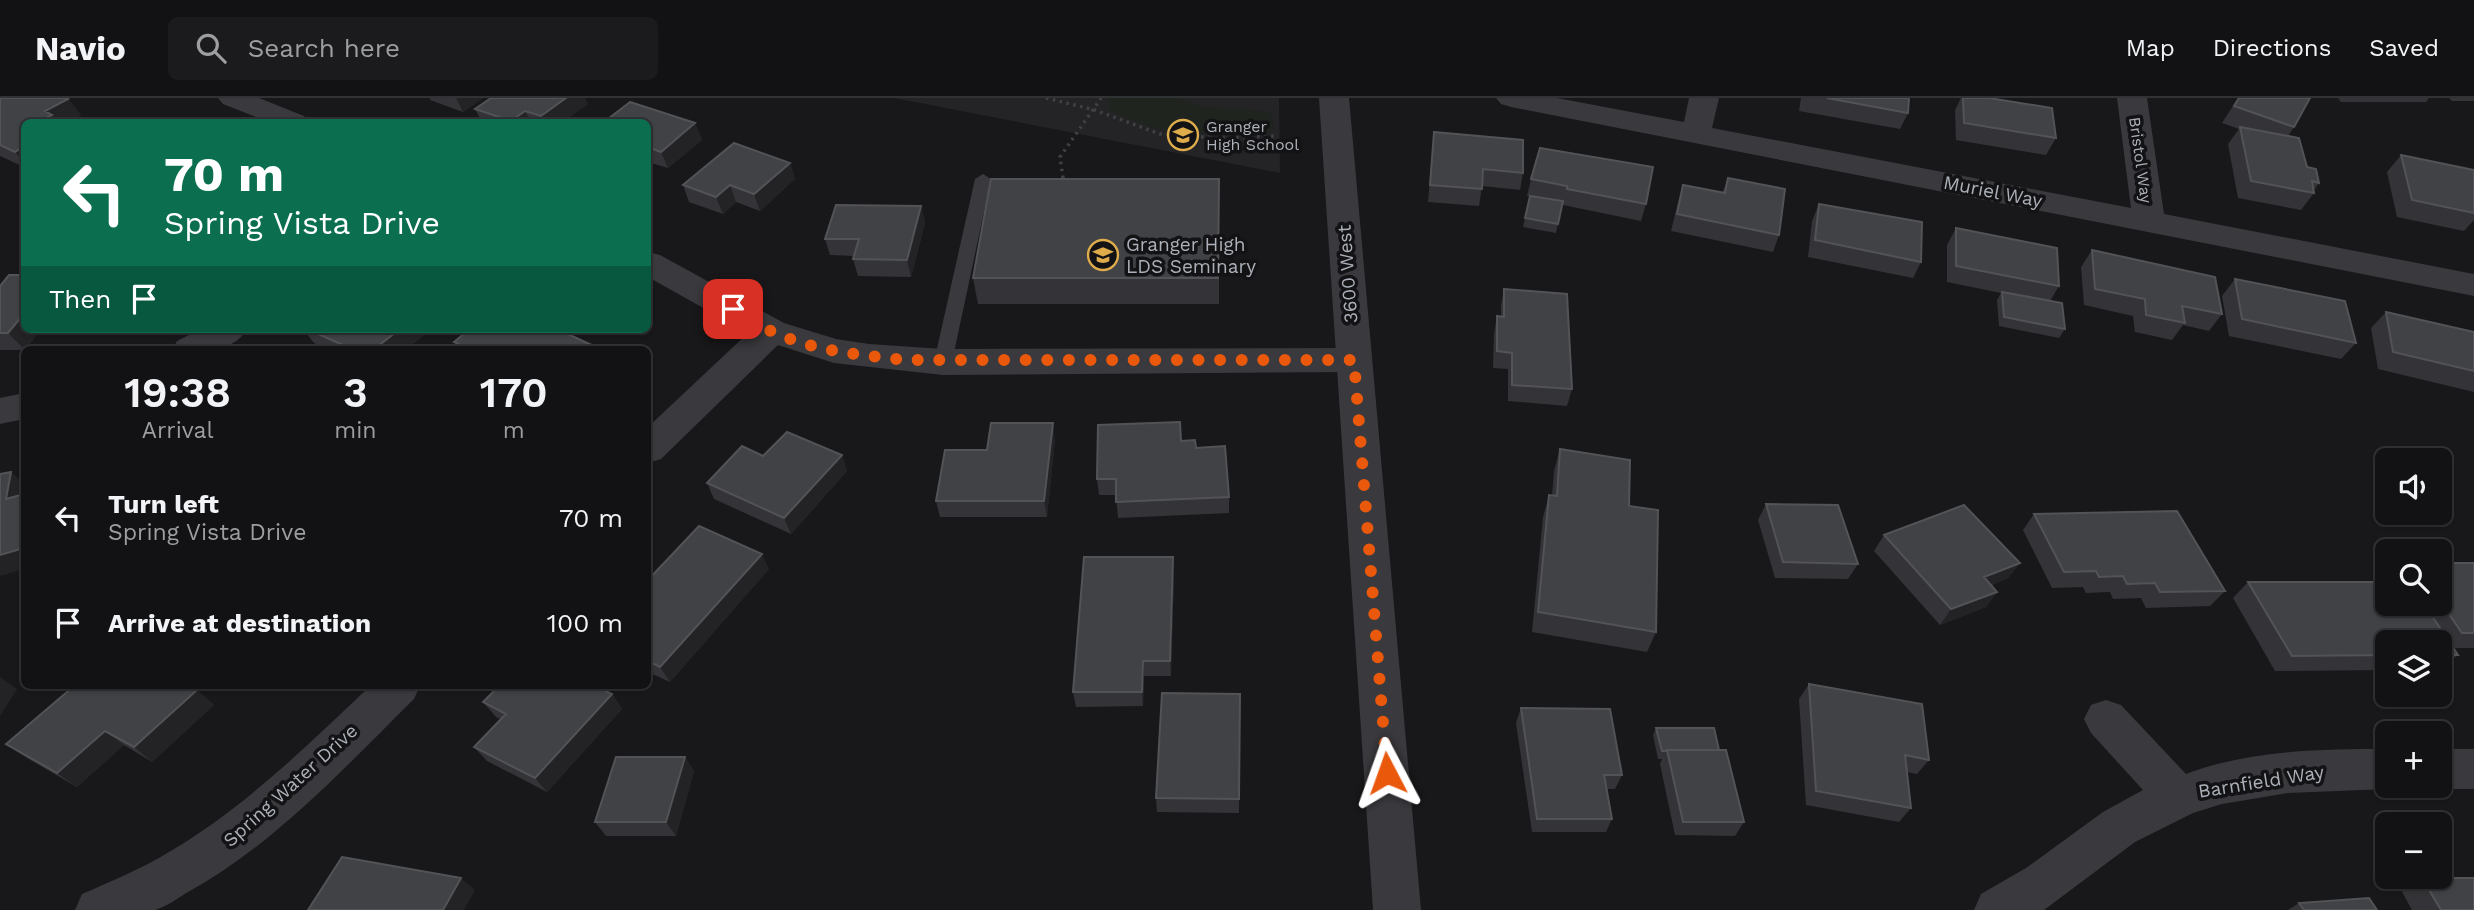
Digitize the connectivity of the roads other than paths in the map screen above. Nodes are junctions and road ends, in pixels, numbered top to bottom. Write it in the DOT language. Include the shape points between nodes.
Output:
graph roads {
  1 [pos="233,98"];
  2 [pos="1334,98"];
  3 [pos="1511,98"];
  4 [pos="1704,98"];
  5 [pos="2132,98"];
  6 [pos="287,119"];
  7 [pos="1696,134"];
  8 [pos="984,179"];
  9 [pos="2149,222"];
  10 [pos="651,265"];
  11 [pos="2474,285"];
  12 [pos="772,331"];
  13 [pos="222,333"];
  14 [pos="197,346"];
  15 [pos="1354,360"];
  16 [pos="943,362"];
  17 [pos="21,407"];
  18 [pos="0,411"];
  19 [pos="651,446"];
  20 [pos="396,689"];
  21 [pos="2106,719"];
  22 [pos="2375,769"];
  23 [pos="2452,769"];
  24 [pos="2474,769"];
  25 [pos="2177,796"];
  26 [pos="99,910"];
  27 [pos="1397,910"];
  28 [pos="1998,910"];
  1 -- 6 [label="street"];
  2 -- 15 [label="street, 3600 West"];
  3 -- 7 [label="street, Muriel Way"];
  4 -- 7 [label="street"];
  5 -- 9 [label="street, Bristol Way"];
  7 -- 9 [label="street, Muriel Way"];
  8 -- 16 [label="lane"];
  9 -- 11 [label="street, Muriel Way"];
  10 -- 12 [label="street"];
  12 -- 16 [label="street" via="834,351"];
  12 -- 19 [label="street"];
  13 -- 14 [label="street"];
  15 -- 16 [label="street"];
  15 -- 27 [label="street, 3600 West"];
  17 -- 18 [label="street"];
  20 -- 26 [label="street, Spring Water Drive" via="288,792 220,847 142,894"];
  21 -- 25 [label="street, Barnfield Way"];
  22 -- 25 [label="street, Barnfield Way" via="2292,772"];
  23 -- 24 [label="street"];
  25 -- 28 [label="street, Barnfield Way" via="2129,820 2047,882"];
}
